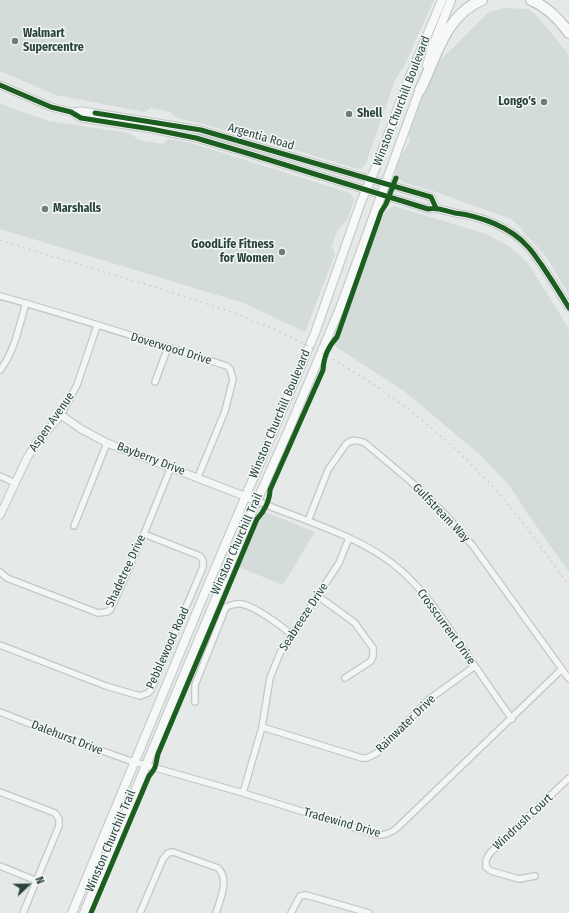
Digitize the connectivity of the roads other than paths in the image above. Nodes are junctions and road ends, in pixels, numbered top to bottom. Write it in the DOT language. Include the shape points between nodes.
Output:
graph roads {
  1 [pos="442,0"];
  2 [pos="451,0"];
  3 [pos="482,0"];
  4 [pos="531,0"];
  5 [pos="569,33"];
  6 [pos="0,86"];
  7 [pos="420,90"];
  8 [pos="71,112"];
  9 [pos="371,179"];
  10 [pos="386,184"];
  11 [pos="366,190"];
  12 [pos="382,195"];
  13 [pos="436,208"];
  14 [pos="0,296"];
  15 [pos="26,303"];
  16 [pos="569,308"];
  17 [pos="98,326"];
  18 [pos="168,347"];
  19 [pos="0,370"];
  20 [pos="155,382"];
  21 [pos="60,414"];
  22 [pos="107,443"];
  23 [pos="171,467"];
  24 [pos="0,476"];
  25 [pos="198,477"];
  26 [pos="15,483"];
  27 [pos="245,496"];
  28 [pos="257,501"];
  29 [pos="0,515"];
  30 [pos="308,521"];
  31 [pos="74,526"];
  32 [pos="144,534"];
  33 [pos="349,538"];
  34 [pos="0,572"];
  35 [pos="318,596"];
  36 [pos="292,634"];
  37 [pos="0,645"];
  38 [pos="475,666"];
  39 [pos="562,669"];
  40 [pos="346,678"];
  41 [pos="569,678"];
  42 [pos="195,702"];
  43 [pos="0,712"];
  44 [pos="512,719"];
  45 [pos="262,727"];
  46 [pos="135,762"];
  47 [pos="146,765"];
  48 [pos="569,778"];
  49 [pos="0,792"];
  50 [pos="243,792"];
  51 [pos="0,866"];
  52 [pos="536,876"];
  53 [pos="37,881"];
  54 [pos="23,913"];
  55 [pos="72,913"];
  56 [pos="84,913"];
  57 [pos="140,913"];
  58 [pos="216,913"];
  59 [pos="291,913"];
  60 [pos="369,913"];
  1 -- 9 [label="main road, Winston Churchill Boulevard"];
  2 -- 7 [label="main road, Winston Churchill Boulevard" via="432,48"];
  3 -- 7 [label="highway" via="464,11 450,27"];
  4 -- 5 [label="highway" via="554,15"];
  6 -- 8 [label="street, Argentia Road" via="51,107"];
  7 -- 10 [label="main road, Winston Churchill Boulevard"];
  8 -- 9 [label="street, Argentia Road" via="188,127"];
  8 -- 11 [label="street, Argentia Road" via="81,118 196,138"];
  9 -- 10 [label="street, Argentia Road"];
  9 -- 11 [label="main road, Winston Churchill Boulevard"];
  10 -- 12 [label="main road, Winston Churchill Boulevard"];
  10 -- 13 [label="street, Argentia Road" via="431,198"];
  11 -- 12 [label="street, Argentia Road"];
  11 -- 27 [label="main road, Winston Churchill Boulevard" via="315,333"];
  12 -- 13 [label="street, Argentia Road" via="428,209"];
  12 -- 28 [label="main road, Winston Churchill Boulevard" via="340,308"];
  13 -- 16 [label="street, Argentia Road" via="464,213 489,222 516,237 529,248"];
  14 -- 15 [label="street, Doverwood Drive"];
  15 -- 17 [label="street, Doverwood Drive"];
  15 -- 19 [label="street" via="8,359"];
  17 -- 18 [label="street, Doverwood Drive"];
  17 -- 21 [label="street, Aspen Avenue" via="77,385"];
  18 -- 20 [label="street"];
  18 -- 25 [label="street, Doverwood Drive" via="227,366 233,379 225,411"];
  21 -- 22 [label="street, Bayberry Drive" via="80,429"];
  21 -- 26 [label="street, Aspen Avenue" via="37,442"];
  22 -- 23 [label="street, Bayberry Drive"];
  22 -- 31 [label="street"];
  23 -- 25 [label="street, Bayberry Drive"];
  23 -- 32 [label="street, Shadetree Drive"];
  24 -- 26 [label="street"];
  25 -- 27 [label="street, Bayberry Drive"];
  26 -- 29 [label="street, Aspen Avenue"];
  27 -- 28 [label="street, Bayberry Drive"];
  27 -- 46 [label="main road, Winston Churchill Boulevard"];
  28 -- 30 [label="street, Crosscurrent Drive"];
  28 -- 47 [label="main road, Winston Churchill Boulevard"];
  30 -- 33 [label="street, Crosscurrent Drive"];
  30 -- 39 [label="street, Gulfstream Way" via="328,470 346,444 354,440 365,443 420,490 468,540"];
  32 -- 34 [label="street, Shadetree Drive" via="111,609 107,612 98,614 7,578"];
  32 -- 37 [label="street, Pebblewood Road" via="200,556 203,560 200,575 148,694 140,696 106,686"];
  33 -- 35 [label="street, Seabreeze Drive" via="340,563"];
  33 -- 38 [label="street, Crosscurrent Drive" via="383,556 412,581 430,601"];
  35 -- 36 [label="street, Seabreeze Drive"];
  35 -- 40 [label="street" via="355,623 373,648 371,661"];
  36 -- 42 [label="street" via="242,604 226,607 195,685"];
  36 -- 45 [label="street, Seabreeze Drive" via="280,653 270,678"];
  38 -- 44 [label="street, Crosscurrent Drive"];
  38 -- 45 [label="street, Rainwater Drive" via="428,700 377,753 366,758"];
  39 -- 41 [label="street, Gulfstream Way"];
  39 -- 44 [label="street, Tradewind Drive"];
  43 -- 46 [label="street, Dalehurst Drive"];
  44 -- 50 [label="street, Tradewind Drive" via="397,828 385,835 378,835"];
  45 -- 50 [label="street, Seabreeze Drive"];
  46 -- 47 [label="street, Tradewind Drive"];
  46 -- 55 [label="main road, Winston Churchill Boulevard"];
  47 -- 50 [label="street, Tradewind Drive"];
  47 -- 56 [label="main road, Winston Churchill Boulevard"];
  48 -- 52 [label="street, Windrush Court" via="490,853 486,860 486,867 491,871 519,879"];
  49 -- 53 [label="street" via="55,813 59,819 59,826"];
  51 -- 53 [label="street"];
  53 -- 54 [label="street"];
  57 -- 58 [label="street" via="163,859 168,853 173,852 222,871 224,881"];
  59 -- 60 [label="street" via="300,896 306,895"];
}
